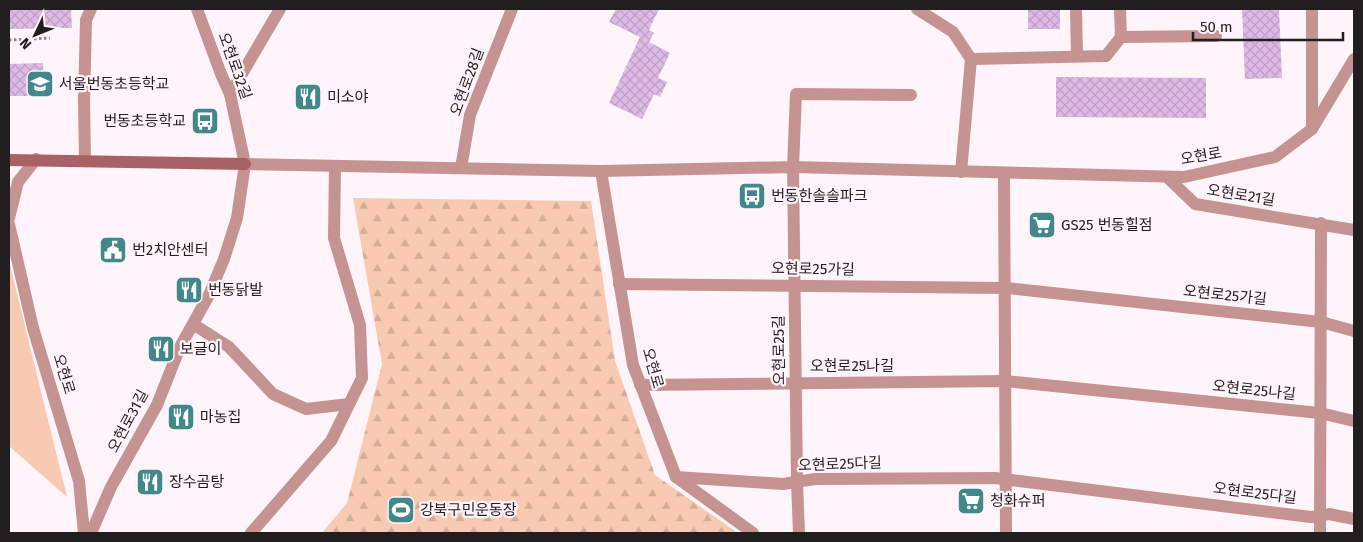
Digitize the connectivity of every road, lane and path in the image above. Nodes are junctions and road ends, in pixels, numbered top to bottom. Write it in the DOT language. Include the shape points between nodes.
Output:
graph roads {
  1 [pos="91,9"];
  2 [pos="197,9"];
  3 [pos="280,9"];
  4 [pos="512,9"];
  5 [pos="918,9"];
  6 [pos="1076,9"];
  7 [pos="1120,9"];
  8 [pos="1312,9"];
  9 [pos="1216,36"];
  10 [pos="1121,37"];
  11 [pos="50,38"];
  12 [pos="9,40"];
  13 [pos="1077,56"];
  14 [pos="971,59"];
  15 [pos="1354,59"];
  16 [pos="230,94"];
  17 [pos="911,95"];
  18 [pos="1312,129"];
  19 [pos="36,159"];
  20 [pos="9,160"];
  21 [pos="85,160"];
  22 [pos="245,164"];
  23 [pos="335,166"];
  24 [pos="793,167"];
  25 [pos="461,168"];
  26 [pos="601,171"];
  27 [pos="961,172"];
  28 [pos="1004,173"];
  29 [pos="1167,176"];
  30 [pos="9,218"];
  31 [pos="1321,223"];
  32 [pos="9,224"];
  33 [pos="1354,230"];
  34 [pos="619,284"];
  35 [pos="794,285"];
  36 [pos="1006,288"];
  37 [pos="1321,322"];
  38 [pos="193,324"];
  39 [pos="1354,331"];
  40 [pos="1005,381"];
  41 [pos="796,383"];
  42 [pos="640,385"];
  43 [pos="349,404"];
  44 [pos="1320,413"];
  45 [pos="1354,421"];
  46 [pos="676,477"];
  47 [pos="1006,479"];
  48 [pos="797,482"];
  49 [pos="1320,516"];
  50 [pos="1354,520"];
  51 [pos="84,533"];
  52 [pos="91,533"];
  53 [pos="250,533"];
  54 [pos="752,533"];
  55 [pos="799,533"];
  56 [pos="1006,533"];
  57 [pos="1320,533"];
  1 -- 21 [label="street" via="86,20"];
  2 -- 16 [label="street, 오현로32길"];
  3 -- 16 [label="street"];
  4 -- 25 [label="street, 오현로28길" via="470,115"];
  5 -- 14 [label="street" via="953,32"];
  6 -- 13 [label="street"];
  7 -- 10 [label="street"];
  8 -- 18 [label="street"];
  9 -- 10 [label="street"];
  10 -- 13 [label="street" via="1106,56"];
  11 -- 12 [label="path"];
  13 -- 14 [label="street"];
  14 -- 27 [label="street"];
  15 -- 18 [label="street, 오현로"];
  16 -- 22 [label="street, 오현로32길"];
  17 -- 24 [label="street" via="796,94"];
  18 -- 29 [label="street, 오현로" via="1275,157 1184,177"];
  19 -- 20 [label="main road, 오현로"];
  19 -- 21 [label="main road, 오현로"];
  19 -- 30 [label="street" via="18,182"];
  21 -- 22 [label="main road, 오현로"];
  22 -- 23 [label="street, 오현로"];
  22 -- 38 [label="street, 오현로31길" via="237,218 224,259"];
  23 -- 25 [label="street, 오현로"];
  23 -- 43 [label="street" via="334,238 360,324 362,378"];
  24 -- 26 [label="street, 오현로"];
  24 -- 27 [label="street, 오현로"];
  24 -- 35 [label="street, 오현로25길"];
  25 -- 26 [label="street, 오현로"];
  26 -- 34 [label="street, 오현로"];
  27 -- 28 [label="street, 오현로"];
  28 -- 29 [label="street, 오현로"];
  28 -- 36 [label="street"];
  29 -- 31 [label="street, 오현로21길" via="1195,204"];
  31 -- 33 [label="street, 오현로21길"];
  31 -- 37 [label="street"];
  32 -- 51 [label="street, 오현로" via="34,328 79,481"];
  34 -- 35 [label="street, 오현로25가길"];
  34 -- 42 [label="street, 오현로" via="633,366"];
  35 -- 36 [label="street, 오현로25가길"];
  35 -- 41 [label="street, 오현로25길"];
  36 -- 37 [label="street, 오현로25가길"];
  36 -- 40 [label="street"];
  37 -- 39 [label="street, 오현로25가길"];
  37 -- 44 [label="street"];
  38 -- 43 [label="street" via="229,347 272,394 306,409"];
  38 -- 52 [label="street, 오현로31길"];
  40 -- 41 [label="street, 오현로25나길"];
  40 -- 44 [label="street, 오현로25나길"];
  40 -- 47 [label="street"];
  41 -- 42 [label="street, 오현로25나길"];
  41 -- 48 [label="street, 오현로25길"];
  42 -- 46 [label="street, 오현로"];
  43 -- 53 [label="street" via="331,441"];
  44 -- 45 [label="street, 오현로25나길"];
  44 -- 49 [label="street"];
  46 -- 48 [label="street, 오현로25다길" via="783,484"];
  46 -- 54 [label="street"];
  47 -- 48 [label="street, 오현로25다길" via="815,479"];
  47 -- 49 [label="street, 오현로25다길"];
  47 -- 56 [label="street"];
  48 -- 55 [label="street, 오현로25길"];
  49 -- 50 [label="street, 오현로25다길" via="1329,514"];
  49 -- 57 [label="street"];
}
